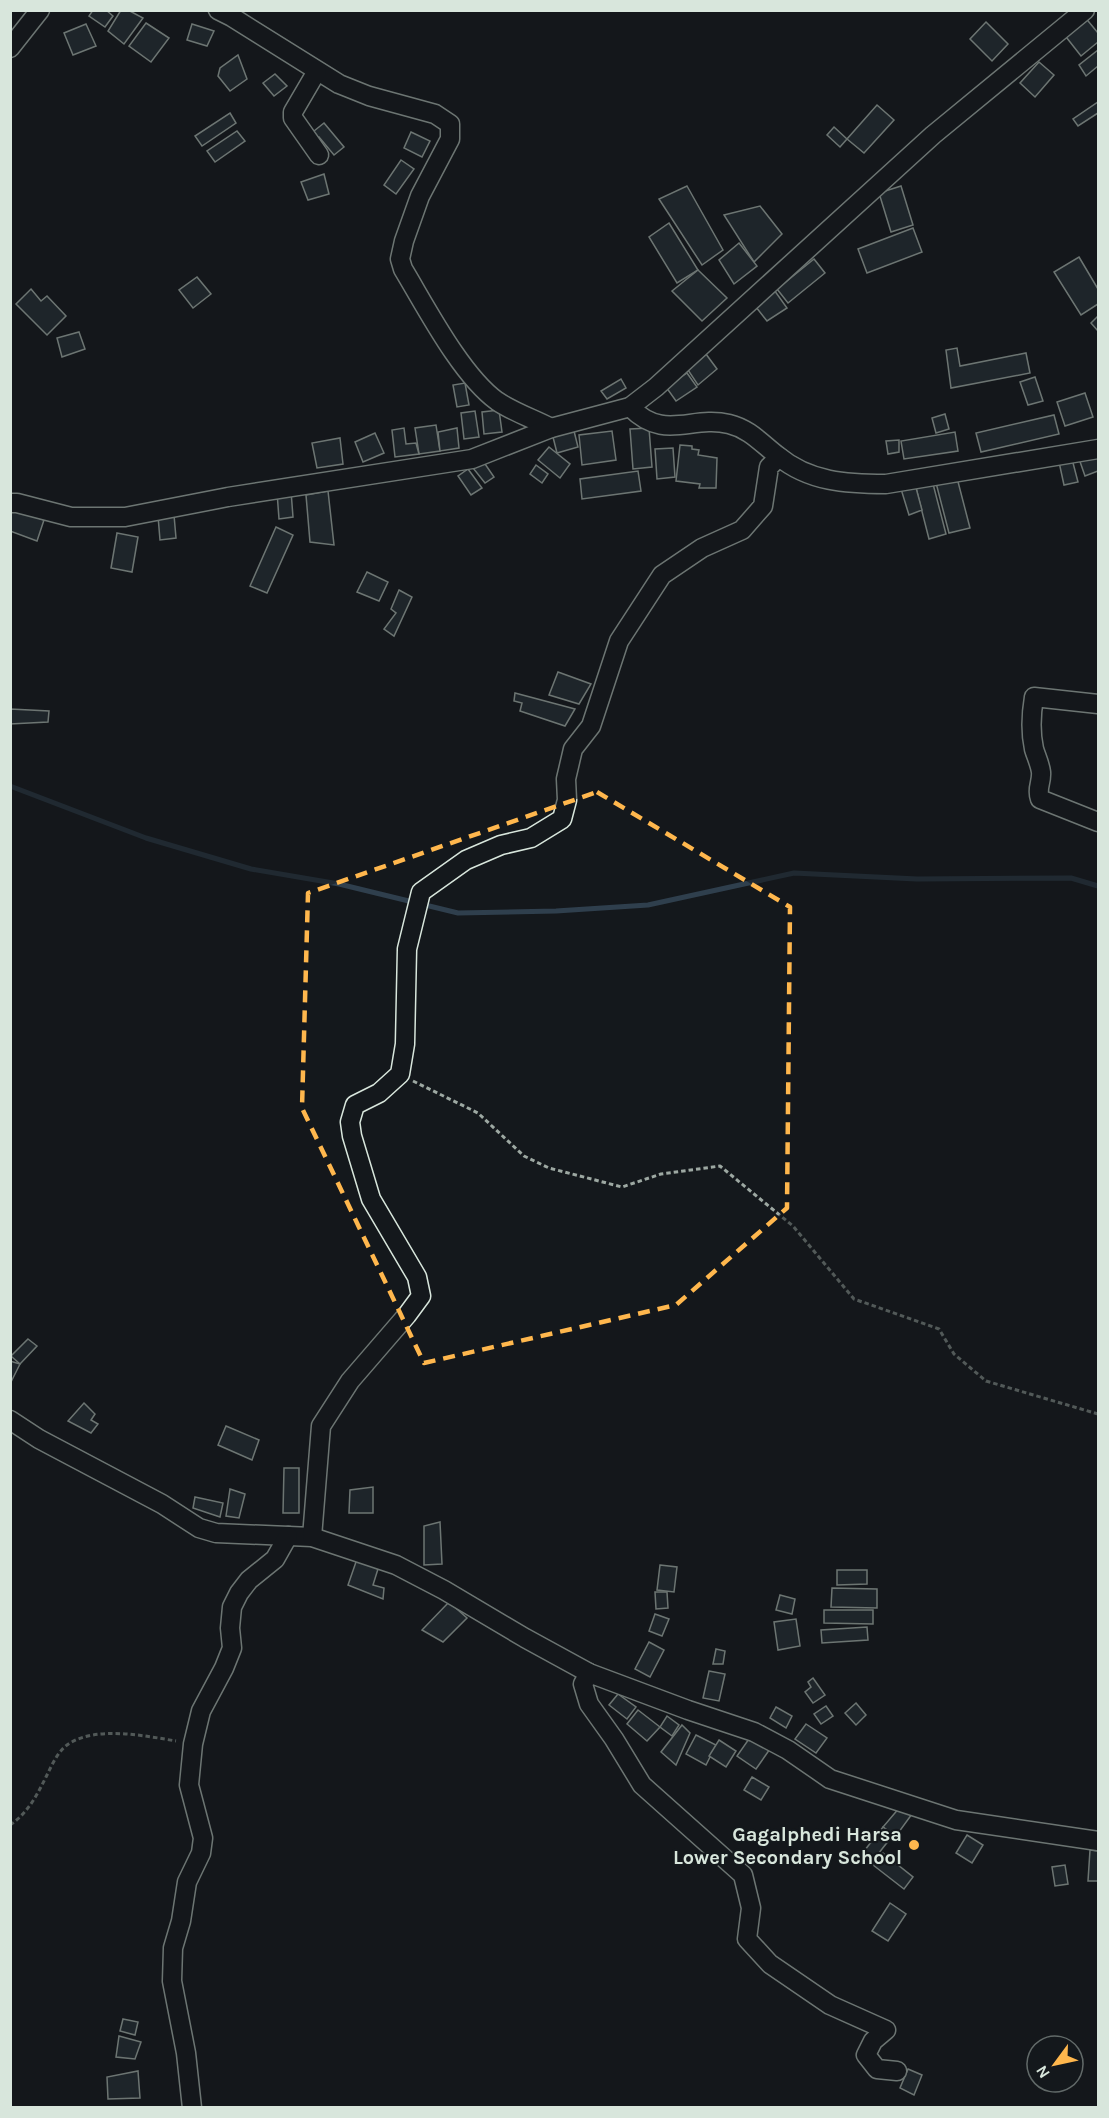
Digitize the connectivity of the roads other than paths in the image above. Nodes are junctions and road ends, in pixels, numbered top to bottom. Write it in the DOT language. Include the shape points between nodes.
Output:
graph roads {
  1 [pos="39,10"];
  2 [pos="218,10"];
  3 [pos="1085,10"];
  4 [pos="10,48"];
  5 [pos="317,70"];
  6 [pos="319,155"];
  7 [pos="630,407"];
  8 [pos="551,428"];
  9 [pos="1098,449"];
  10 [pos="779,457"];
  11 [pos="10,503"];
  12 [pos="1098,704"];
  13 [pos="1098,822"];
  14 [pos="10,1420"];
  15 [pos="288,1536"];
  16 [pos="312,1536"];
  17 [pos="589,1673"];
  18 [pos="1098,1841"];
  19 [pos="897,2071"];
  20 [pos="192,2108"];
  1 -- 4 [label="street"];
  2 -- 5 [label="street"];
  3 -- 7 [label="street" via="933,135"];
  5 -- 6 [label="street" via="293,118"];
  5 -- 8 [label="street" via="339,84 435,114 450,124 450,139 420,196 404,241 400,259 403,269 453,351 482,388 498,401"];
  7 -- 8 [label="street"];
  7 -- 10 [label="street" via="640,418 669,427 728,424 751,433"];
  8 -- 11 [label="street" via="472,459 125,517 71,517"];
  9 -- 10 [label="street" via="886,484 851,484 810,476"];
  10 -- 16 [label="street" via="769,467 763,506 741,530 702,548 662,575 619,641 591,726 573,749 562,819 531,838 501,845 466,861 421,892 407,949 406,1036 400,1074 380,1093 355,1105 350,1122 371,1199 417,1277 421,1296 350,1381 321,1425"];
  12 -- 13 [label="street" via="1034,697 1030,722 1040,768 1040,799"];
  14 -- 15 [label="street" via="199,1528 216,1533"];
  15 -- 16 [label="street"];
  15 -- 20 [label="street" via="274,1559 249,1580 235,1600 230,1628 232,1648 201,1711 193,1744 189,1785 203,1838 201,1853 187,1882 173,1948 172,1981"];
  16 -- 17 [label="street" via="396,1565"];
  17 -- 18 [label="street" via="754,1732 830,1779 956,1820"];
  17 -- 19 [label="street" via="584,1684 589,1704 642,1785 742,1875 751,1908 747,1939 770,1964 830,2004 886,2030 873,2041 866,2055 877,2069"];
}
